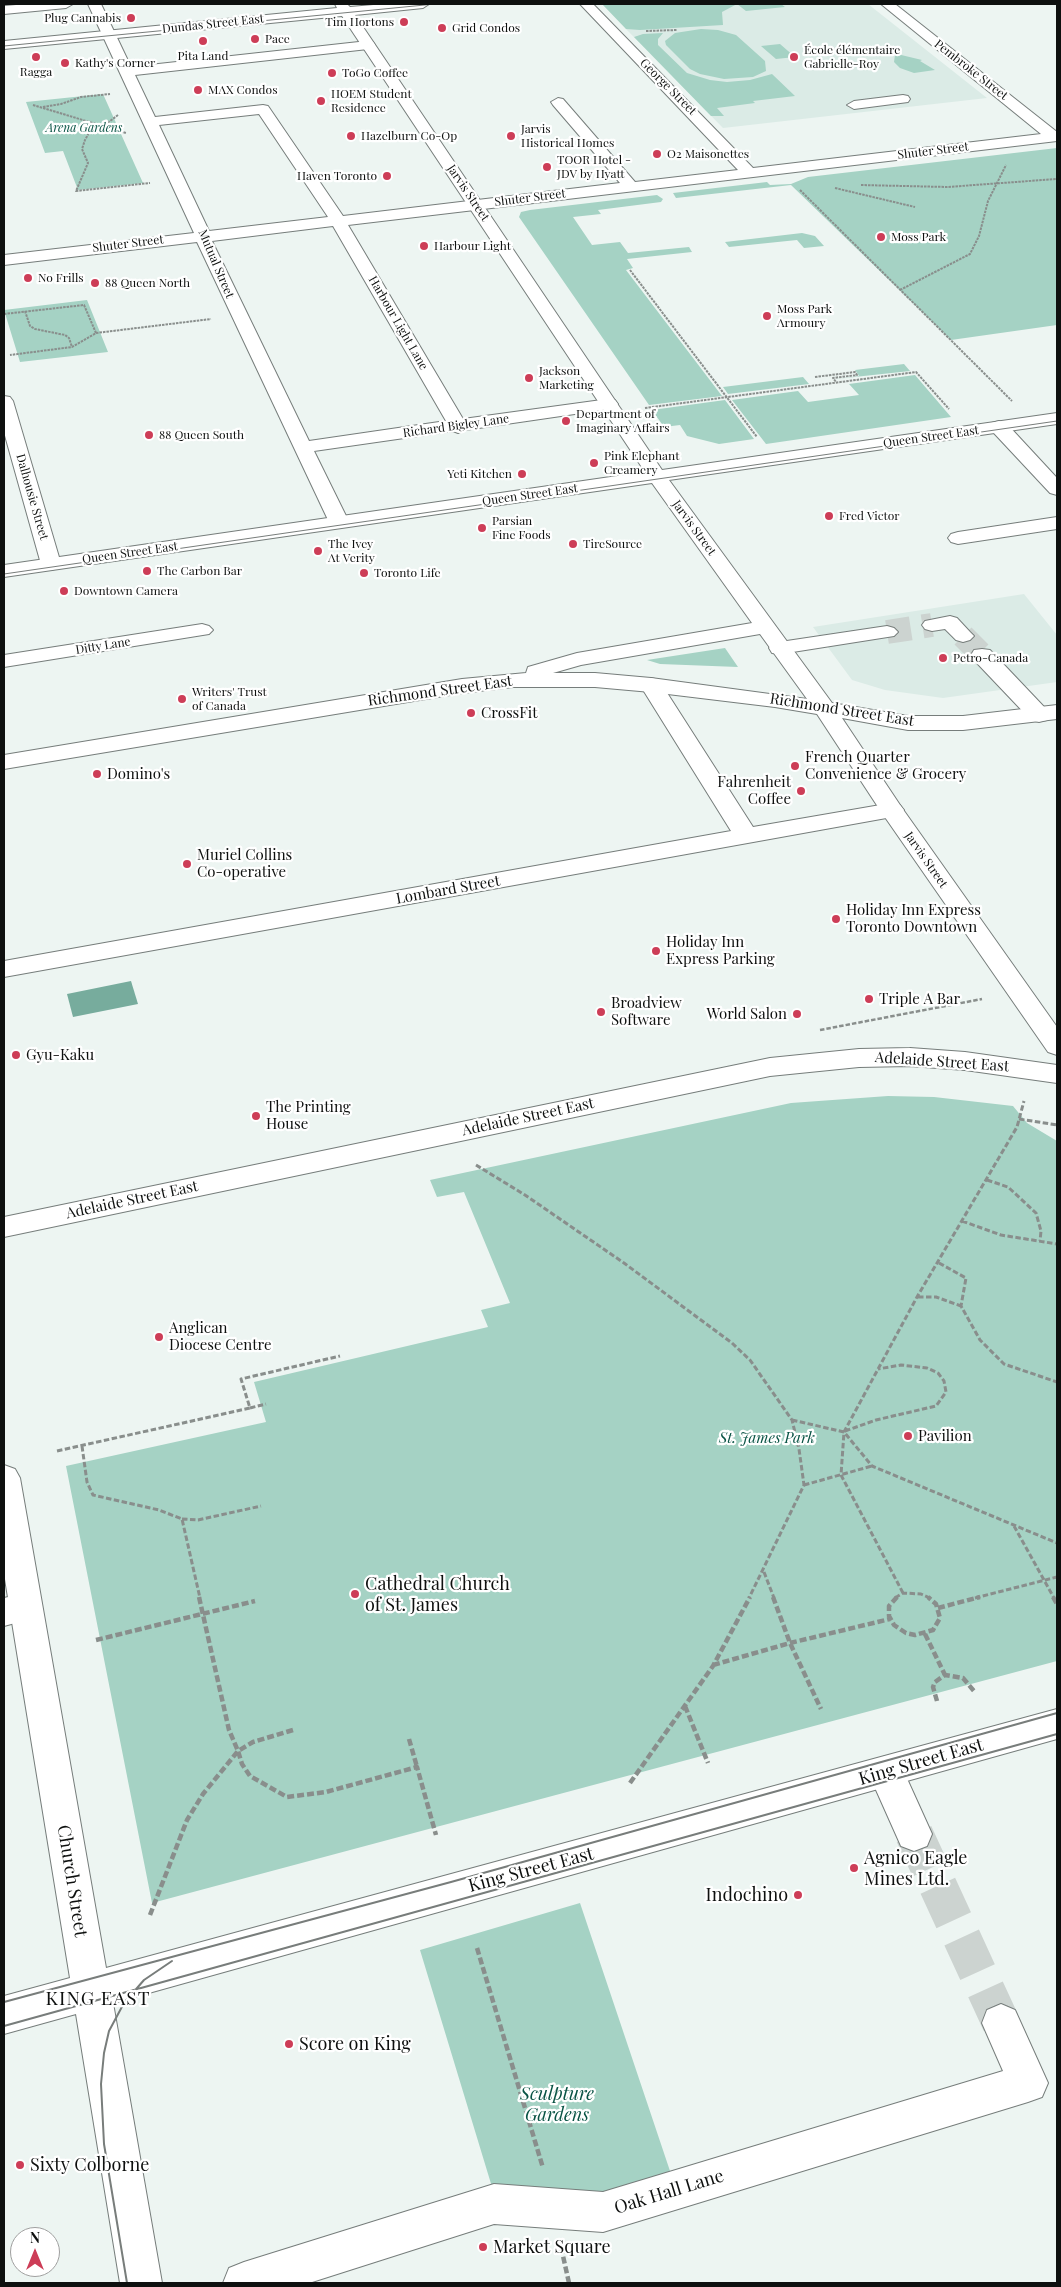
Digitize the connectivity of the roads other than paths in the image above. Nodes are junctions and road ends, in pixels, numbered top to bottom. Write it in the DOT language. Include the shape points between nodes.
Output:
graph roads {
  1 [pos="66,4"];
  2 [pos="94,4"];
  3 [pos="423,4"];
  4 [pos="586,4"];
  5 [pos="888,4"];
  6 [pos="904,4"];
  7 [pos="344,7"];
  8 [pos="4,10"];
  9 [pos="108,34"];
  10 [pos="4,44"];
  11 [pos="368,45"];
  12 [pos="126,72"];
  13 [pos="903,99"];
  14 [pos="558,102"];
  15 [pos="854,105"];
  16 [pos="150,122"];
  17 [pos="1056,137"];
  18 [pos="749,172"];
  19 [pos="630,186"];
  20 [pos="475,204"];
  21 [pos="338,220"];
  22 [pos="202,236"];
  23 [pos="4,260"];
  24 [pos="4,401"];
  25 [pos="609,404"];
  26 [pos="1057,418"];
  27 [pos="458,427"];
  28 [pos="998,427"];
  29 [pos="303,448"];
  30 [pos="657,476"];
  31 [pos="1055,483"];
  32 [pos="339,522"];
  33 [pos="1057,523"];
  34 [pos="958,538"];
  35 [pos="51,564"];
  36 [pos="4,571"];
  37 [pos="932,625"];
  38 [pos="765,627"];
  39 [pos="202,630"];
  40 [pos="887,632"];
  41 [pos="963,636"];
  42 [pos="780,648"];
  43 [pos="982,655"];
  44 [pos="4,661"];
  45 [pos="513,680"];
  46 [pos="651,684"];
  47 [pos="825,709"];
  48 [pos="1048,714"];
  49 [pos="4,762"];
  50 [pos="892,810"];
  51 [pos="746,835"];
  52 [pos="4,969"];
  53 [pos="1057,1046"];
  54 [pos="1057,1074"];
  55 [pos="4,1227"];
  56 [pos="4,1478"];
  57 [pos="15,1610"];
  58 [pos="1057,1724"];
  59 [pos="886,1772"];
  60 [pos="914,1834"];
  61 [pos="90,1992"];
  62 [pos="4,2015"];
  63 [pos="1001,2023"];
  64 [pos="141,2283"];
  65 [pos="244,2283"];
  1 -- 8 [label="main road"];
  2 -- 9 [label="main road, Mutual Street"];
  3 -- 7 [label="main road, Dundas Street East"];
  4 -- 18 [label="main road, George Street"];
  5 -- 6 [label="main road"];
  5 -- 17 [label="main road, Pembroke Street"];
  7 -- 9 [label="main road, Dundas Street East"];
  7 -- 11 [label="main road, Jarvis Street"];
  9 -- 10 [label="main road, Dundas Street East"];
  9 -- 12 [label="main road, Mutual Street"];
  11 -- 12 [label="main road"];
  11 -- 20 [label="main road, Jarvis Street"];
  12 -- 16 [label="main road, Mutual Street"];
  13 -- 15 [label="main road"];
  14 -- 19 [label="main road"];
  16 -- 21 [label="main road, Harbour Light Lane" via="263,109"];
  16 -- 22 [label="main road, Mutual Street"];
  17 -- 18 [label="main road, Shuter Street"];
  18 -- 19 [label="main road, Shuter Street"];
  19 -- 20 [label="main road, Shuter Street"];
  20 -- 21 [label="main road, Shuter Street"];
  20 -- 25 [label="main road, Jarvis Street"];
  21 -- 22 [label="main road, Shuter Street"];
  21 -- 27 [label="main road, Harbour Light Lane"];
  22 -- 23 [label="main road, Shuter Street"];
  22 -- 29 [label="main road, Mutual Street"];
  24 -- 35 [label="main road, Dalhousie Street"];
  25 -- 27 [label="main road, Richard Bigley Lane"];
  25 -- 30 [label="main road, Jarvis Street"];
  26 -- 28 [label="main road, Queen Street East"];
  27 -- 29 [label="main road, Richard Bigley Lane"];
  28 -- 30 [label="main road, Queen Street East"];
  28 -- 31 [label="main road"];
  29 -- 32 [label="main road, Mutual Street"];
  30 -- 32 [label="main road, Queen Street East"];
  30 -- 38 [label="main road, Jarvis Street"];
  32 -- 35 [label="main road, Queen Street East"];
  33 -- 34 [label="main road"];
  35 -- 36 [label="main road, Queen Street East"];
  37 -- 41 [label="main road" via="950,622"];
  38 -- 42 [label="main road, Jarvis Street"];
  38 -- 45 [label="main road" via="577,659"];
  39 -- 44 [label="main road, Ditty Lane"];
  40 -- 42 [label="main road"];
  42 -- 47 [label="main road, Jarvis Street"];
  43 -- 48 [label="main road"];
  45 -- 46 [label="main road, Richmond Street East"];
  45 -- 49 [label="main road, Richmond Street East"];
  46 -- 47 [label="main road, Richmond Street East"];
  46 -- 51 [label="main road"];
  47 -- 48 [label="main road, Richmond Street East" via="908,722 963,723"];
  47 -- 50 [label="main road, Jarvis Street"];
  50 -- 51 [label="main road, Lombard Street"];
  50 -- 53 [label="main road, Jarvis Street"];
  51 -- 52 [label="main road, Lombard Street"];
  54 -- 55 [label="main road, Adelaide Street East" via="910,1057 859,1058 770,1067"];
  56 -- 57 [label="main road, Church Street"];
  57 -- 61 [label="main road, Church Street"];
  58 -- 59 [label="main road, King Street East"];
  59 -- 60 [label="main road"];
  59 -- 61 [label="main road, King Street East"];
  61 -- 62 [label="main road, King Street East"];
  61 -- 64 [label="main road, Church Street"];
  63 -- 65 [label="main road, Oak Hall Lane" via="1028,2083 603,2212 494,2204"];
}
